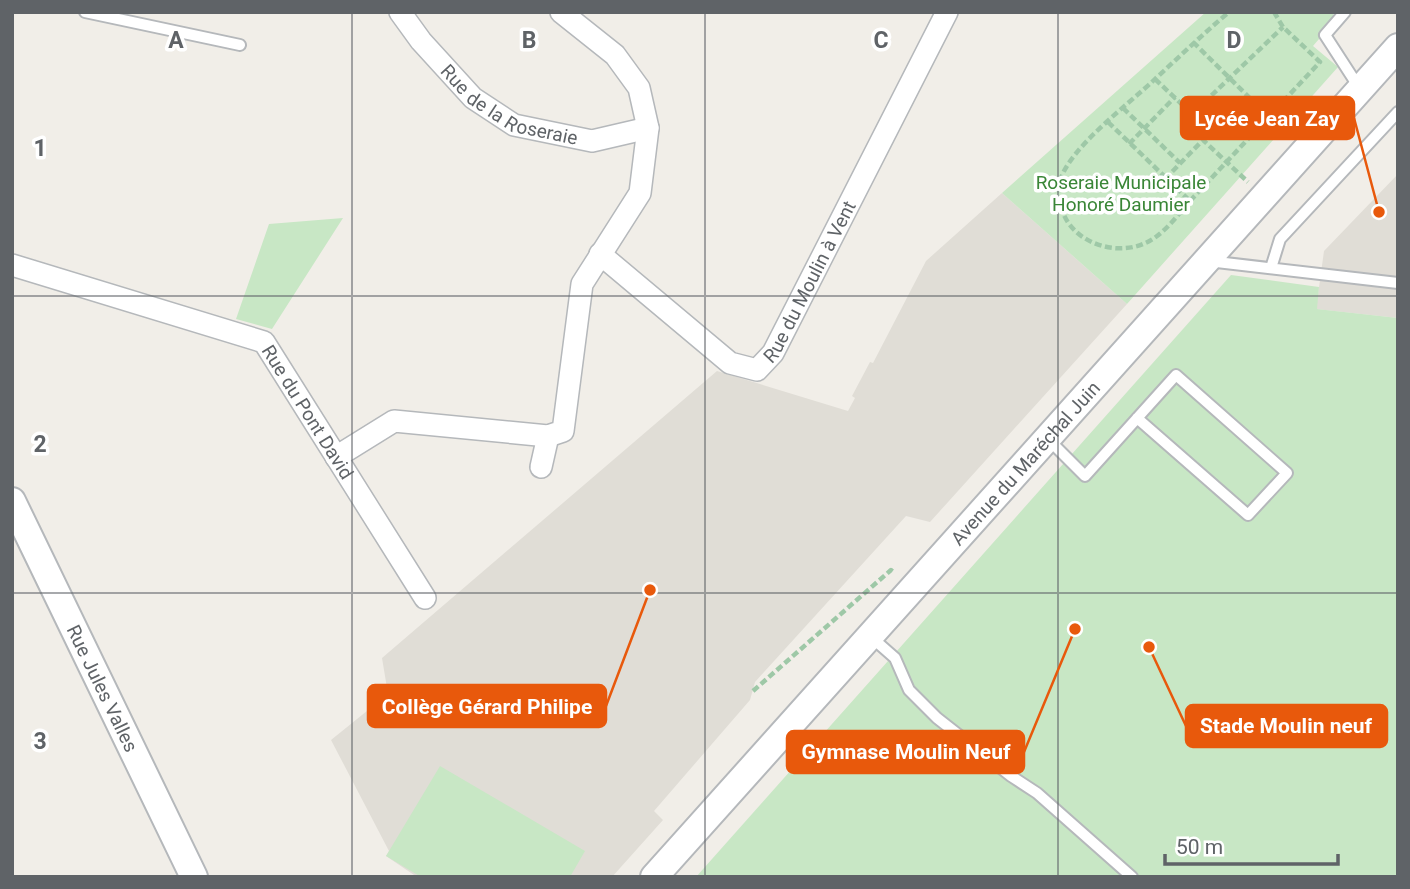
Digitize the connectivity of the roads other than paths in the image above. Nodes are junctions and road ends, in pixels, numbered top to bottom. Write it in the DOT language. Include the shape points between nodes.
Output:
graph roads {
  1 [pos="85,12"];
  2 [pos="400,12"];
  3 [pos="561,12"];
  4 [pos="947,12"];
  5 [pos="1345,12"];
  6 [pos="240,45"];
  7 [pos="1398,47"];
  8 [pos="1360,89"];
  9 [pos="1398,111"];
  10 [pos="648,128"];
  11 [pos="600,254"];
  12 [pos="1205,260"];
  13 [pos="12,265"];
  14 [pos="1272,268"];
  15 [pos="1398,283"];
  16 [pos="1137,418"];
  17 [pos="548,436"];
  18 [pos="1047,438"];
  19 [pos="336,457"];
  20 [pos="541,467"];
  21 [pos="12,501"];
  22 [pos="425,598"];
  23 [pos="870,636"];
  24 [pos="194,877"];
  25 [pos="654,877"];
  26 [pos="1132,877"];
  1 -- 6 [label="lane"];
  2 -- 10 [label="street, Rue de la Roseraie" via="473,98 514,125 592,141"];
  3 -- 10 [label="street" via="615,55 639,88"];
  4 -- 11 [label="street, Rue du Moulin à Vent" via="773,353 757,370 730,363"];
  5 -- 8 [label="lane" via="1336,29 1325,34"];
  7 -- 8 [label="street, Avenue du Maréchal Juin"];
  8 -- 12 [label="street, Avenue du Maréchal Juin"];
  9 -- 14 [label="lane" via="1280,240"];
  10 -- 11 [label="street" via="640,193"];
  11 -- 17 [label="street" via="582,284 563,431"];
  12 -- 14 [label="lane"];
  12 -- 18 [label="street, Avenue du Maréchal Juin"];
  13 -- 19 [label="street, Rue du Pont David" via="264,342"];
  14 -- 15 [label="lane"];
  16 -- 16 [label="lane" via="1176,374 1287,473 1248,515"];
  16 -- 18 [label="lane" via="1085,476"];
  17 -- 19 [label="street" via="394,421"];
  17 -- 20 [label="street"];
  18 -- 23 [label="street, Avenue du Maréchal Juin"];
  19 -- 22 [label="street, Rue du Pont David"];
  21 -- 24 [label="street, Rue Jules Valles"];
  23 -- 25 [label="street, Avenue du Maréchal Juin"];
  23 -- 26 [label="lane" via="895,658 909,690 937,719 1037,793"];
}
